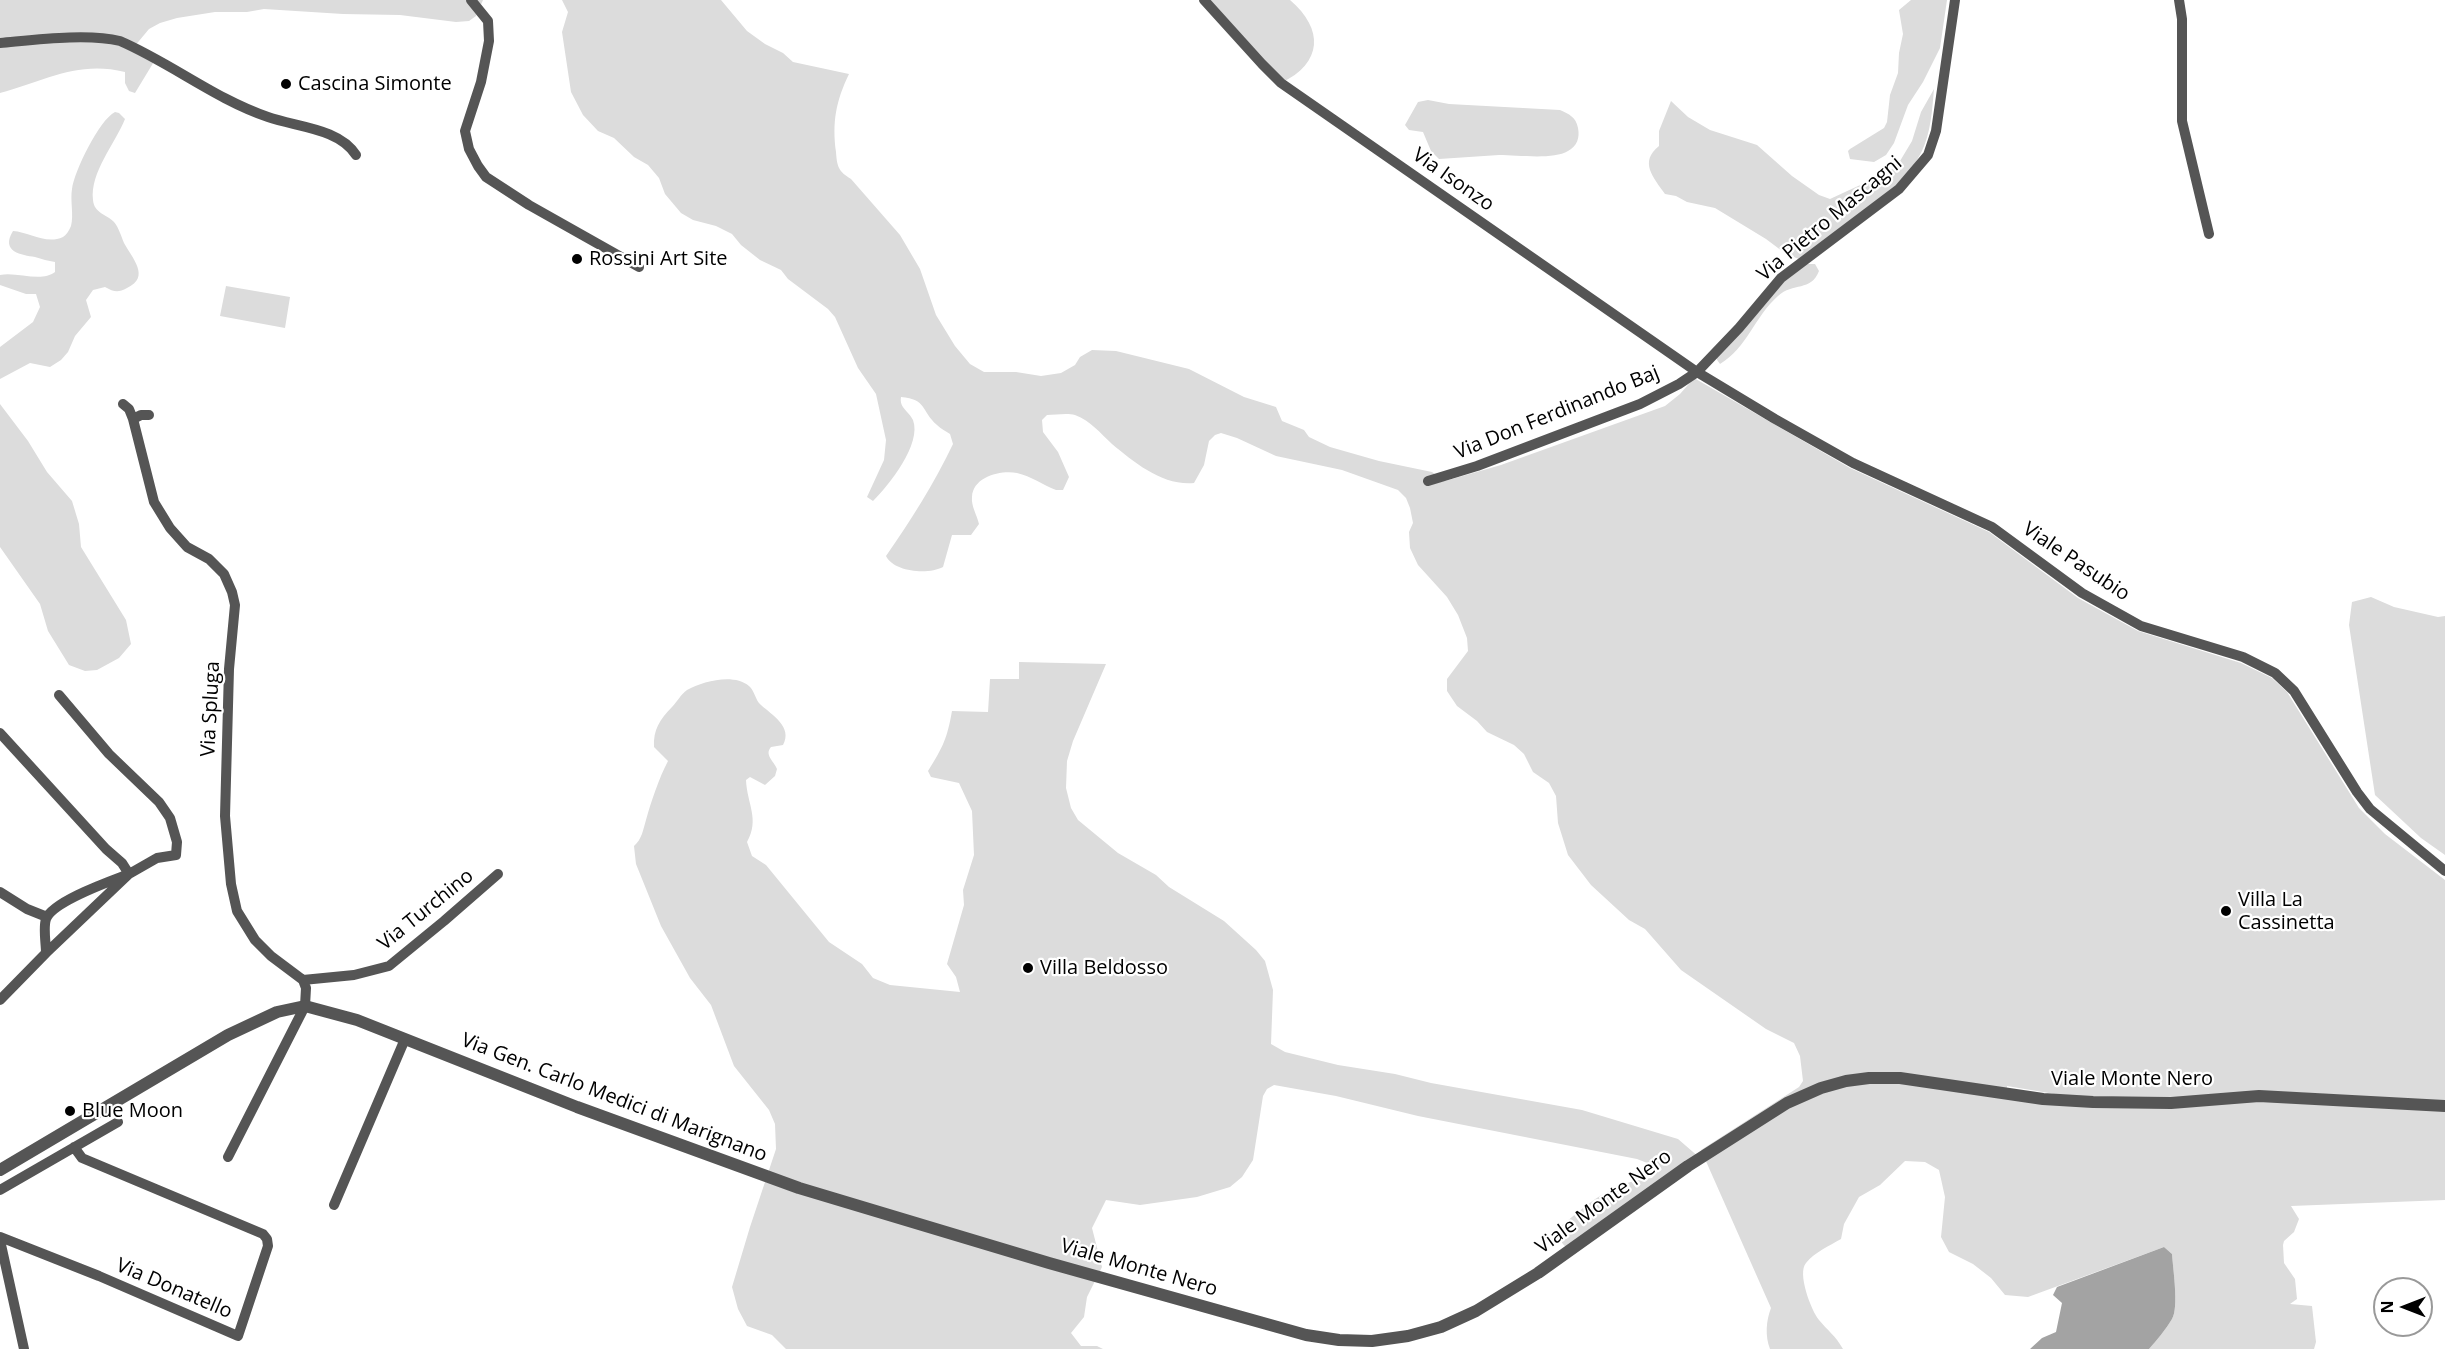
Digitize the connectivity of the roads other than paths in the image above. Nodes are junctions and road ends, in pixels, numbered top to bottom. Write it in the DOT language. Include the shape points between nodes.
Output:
graph roads {
  1 [pos="471,0"];
  2 [pos="1204,0"];
  3 [pos="2180,0"];
  4 [pos="1955,1"];
  5 [pos="0,43"];
  6 [pos="356,155"];
  7 [pos="2209,234"];
  8 [pos="600,245"];
  9 [pos="603,258"];
  10 [pos="639,267"];
  11 [pos="1696,372"];
  12 [pos="123,404"];
  13 [pos="149,415"];
  14 [pos="133,419"];
  15 [pos="1428,481"];
  16 [pos="59,695"];
  17 [pos="0,733"];
  18 [pos="2445,871"];
  19 [pos="129,874"];
  20 [pos="498,874"];
  21 [pos="0,892"];
  22 [pos="47,917"];
  23 [pos="46,953"];
  24 [pos="303,980"];
  25 [pos="0,1000"];
  26 [pos="305,1006"];
  27 [pos="410,1041"];
  28 [pos="2445,1106"];
  29 [pos="118,1122"];
  30 [pos="77,1125"];
  31 [pos="79,1144"];
  32 [pos="228,1157"];
  33 [pos="0,1170"];
  34 [pos="799,1188"];
  35 [pos="0,1190"];
  36 [pos="334,1205"];
  37 [pos="0,1239"];
  38 [pos="24,1349"];
  1 -- 8 [label="street" via="488,21 489,41 465,131 473,158 486,177"];
  2 -- 11 [label="street, Via Isonzo" via="1281,83"];
  3 -- 7 [label="street" via="2182,121"];
  4 -- 11 [label="street, Via Pietro Mascagni" via="1936,131 1928,155 1899,189 1781,278"];
  5 -- 6 [label="street" via="120,41 233,103 343,141"];
  8 -- 9 [label="street"];
  8 -- 10 [label="street"];
  11 -- 15 [label="street, Via Don Ferdinando Baj" via="1640,404"];
  11 -- 18 [label="street, Viale Pasubio" via="1853,463 1992,527 2082,592 2141,626 2243,657 2275,673 2294,692 2370,810"];
  12 -- 14 [label="street, Via Spluga"];
  13 -- 14 [label="street"];
  14 -- 24 [label="street, Via Spluga" via="153,502 187,547 209,559 224,574 236,604 229,678 225,816 232,893 237,911 255,940"];
  16 -- 19 [label="street" via="170,818 177,842 176,855 157,858"];
  17 -- 19 [label="street"];
  19 -- 22 [label="street" via="99,885 54,909"];
  19 -- 23 [label="street"];
  20 -- 24 [label="street, Via Turchino" via="389,966 354,975"];
  21 -- 22 [label="street"];
  22 -- 23 [label="street"];
  23 -- 25 [label="street"];
  24 -- 26 [label="street"];
  26 -- 27 [label="street, Via Gen. Carlo Medici di Marignano" via="334,1012"];
  26 -- 30 [label="street" via="277,1012 228,1035"];
  26 -- 32 [label="street"];
  27 -- 34 [label="street, Via Gen. Carlo Medici di Marignano"];
  27 -- 36 [label="street"];
  28 -- 34 [label="street, Viale Monte Nero" via="2259,1096 2093,1102 1892,1078 1846,1081 1787,1103 1476,1311 1408,1336 1372,1341 1306,1335"];
  29 -- 31 [label="street"];
  30 -- 31 [label="street"];
  30 -- 33 [label="street"];
  31 -- 35 [label="street"];
  31 -- 37 [label="street, Via Donatello" via="82,1158 263,1234 268,1246 238,1336 99,1276"];
  37 -- 38 [label="street"];
}
